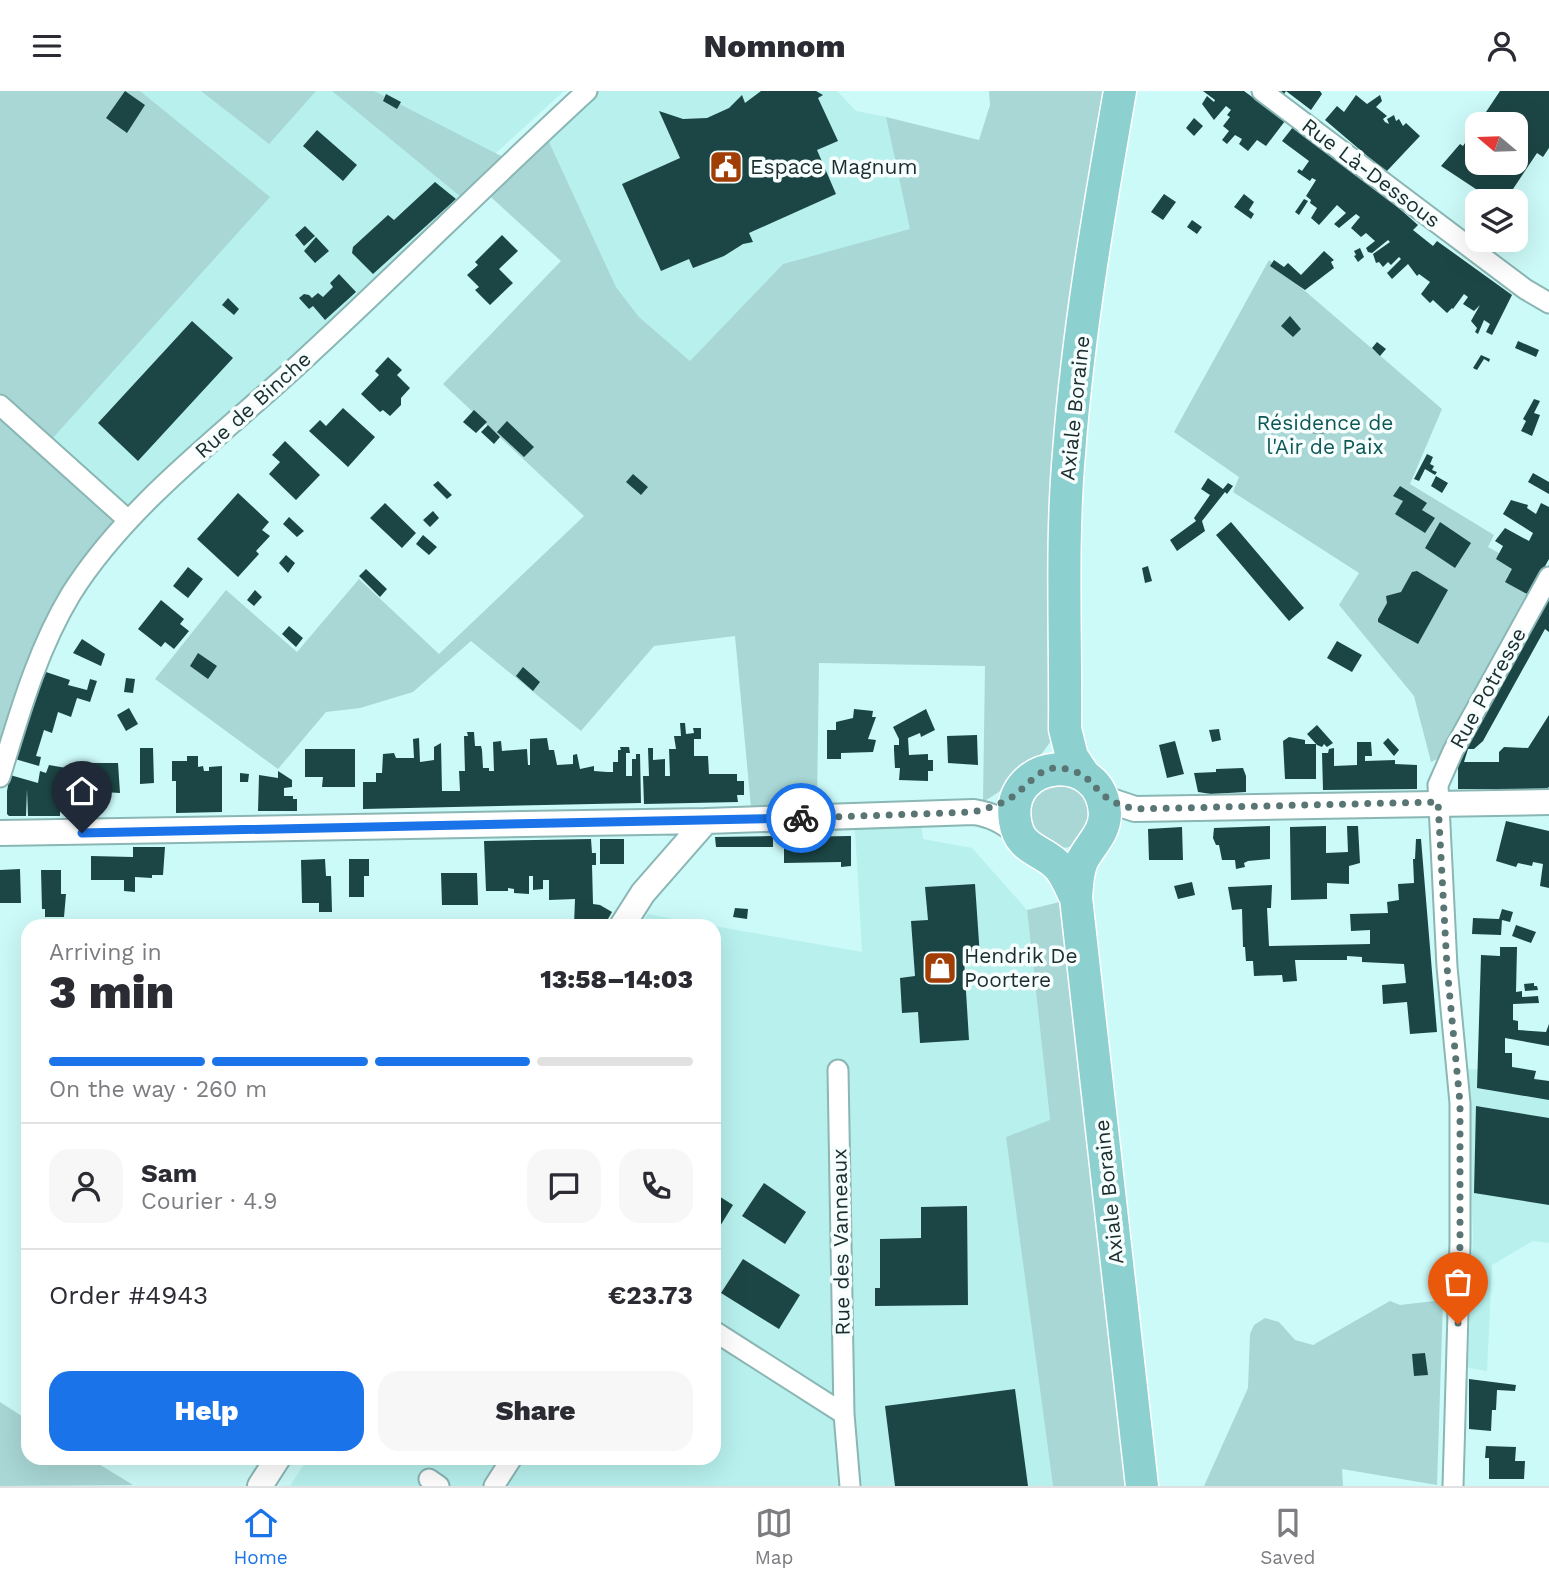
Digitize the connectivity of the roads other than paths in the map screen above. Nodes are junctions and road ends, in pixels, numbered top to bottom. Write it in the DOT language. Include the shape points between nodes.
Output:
graph roads {
  1 [pos="587,91"];
  2 [pos="1120,91"];
  3 [pos="1262,91"];
  4 [pos="1549,303"];
  5 [pos="0,405"];
  6 [pos="128,520"];
  7 [pos="1549,577"];
  8 [pos="1065,729"];
  9 [pos="0,777"];
  10 [pos="1031,780"];
  11 [pos="1092,783"];
  12 [pos="1549,801"];
  13 [pos="1438,802"];
  14 [pos="1135,809"];
  15 [pos="974,812"];
  16 [pos="706,821"];
  17 [pos="670,822"];
  18 [pos="0,833"];
  19 [pos="1018,834"];
  20 [pos="1096,839"];
  21 [pos="1041,856"];
  22 [pos="652,883"];
  23 [pos="1076,898"];
  24 [pos="627,919"];
  25 [pos="838,1070"];
  26 [pos="721,1335"];
  27 [pos="844,1414"];
  28 [pos="274,1465"];
  29 [pos="508,1465"];
  30 [pos="260,1486"];
  31 [pos="494,1486"];
  32 [pos="850,1486"];
  33 [pos="1142,1486"];
  34 [pos="1453,1486"];
  1 -- 6 [label="street, Rue de Binche"];
  2 -- 8 [label="main road, Axiale Boraine" via="1076,375 1068,456"];
  3 -- 4 [label="street, Rue Là-Dessous"];
  5 -- 6 [label="street"];
  6 -- 9 [label="street, Rue de Binche" via="84,575 52,631"];
  7 -- 13 [label="street, Rue Potresse" via="1443,770"];
  8 -- 10 [label="main road" via="1059,746"];
  8 -- 11 [label="main road, Axiale Boraine" via="1072,757"];
  10 -- 11 [label="main road" via="1054,768"];
  10 -- 15 [label="street" via="1014,796"];
  10 -- 19 [label="main road" via="1014,809"];
  11 -- 14 [label="street" via="1111,801"];
  11 -- 20 [label="main road, Axiale Boraine" via="1104,803 1105,817"];
  12 -- 13 [label="street"];
  13 -- 14 [label="street"];
  13 -- 34 [label="street, Rue Potresse" via="1460,1103"];
  14 -- 20 [label="street" via="1110,822"];
  15 -- 16 [label="street"];
  15 -- 19 [label="street" via="997,818"];
  16 -- 17 [label="street"];
  16 -- 22 [label="street"];
  17 -- 18 [label="street"];
  17 -- 22 [label="street"];
  19 -- 21 [label="main road, Axiale Boraine"];
  20 -- 21 [label="main road" via="1066,859"];
  20 -- 23 [label="main road, Axiale Boraine" via="1078,874"];
  21 -- 23 [label="main road, Axiale Boraine" via="1056,864"];
  22 -- 24 [label="street"];
  23 -- 33 [label="main road, Axiale Boraine"];
  25 -- 27 [label="street, Rue des Vanneaux"];
  26 -- 27 [label="street"];
  27 -- 32 [label="street, Rue des Vanneaux"];
  28 -- 30 [label="street"];
  29 -- 31 [label="street"];
}
